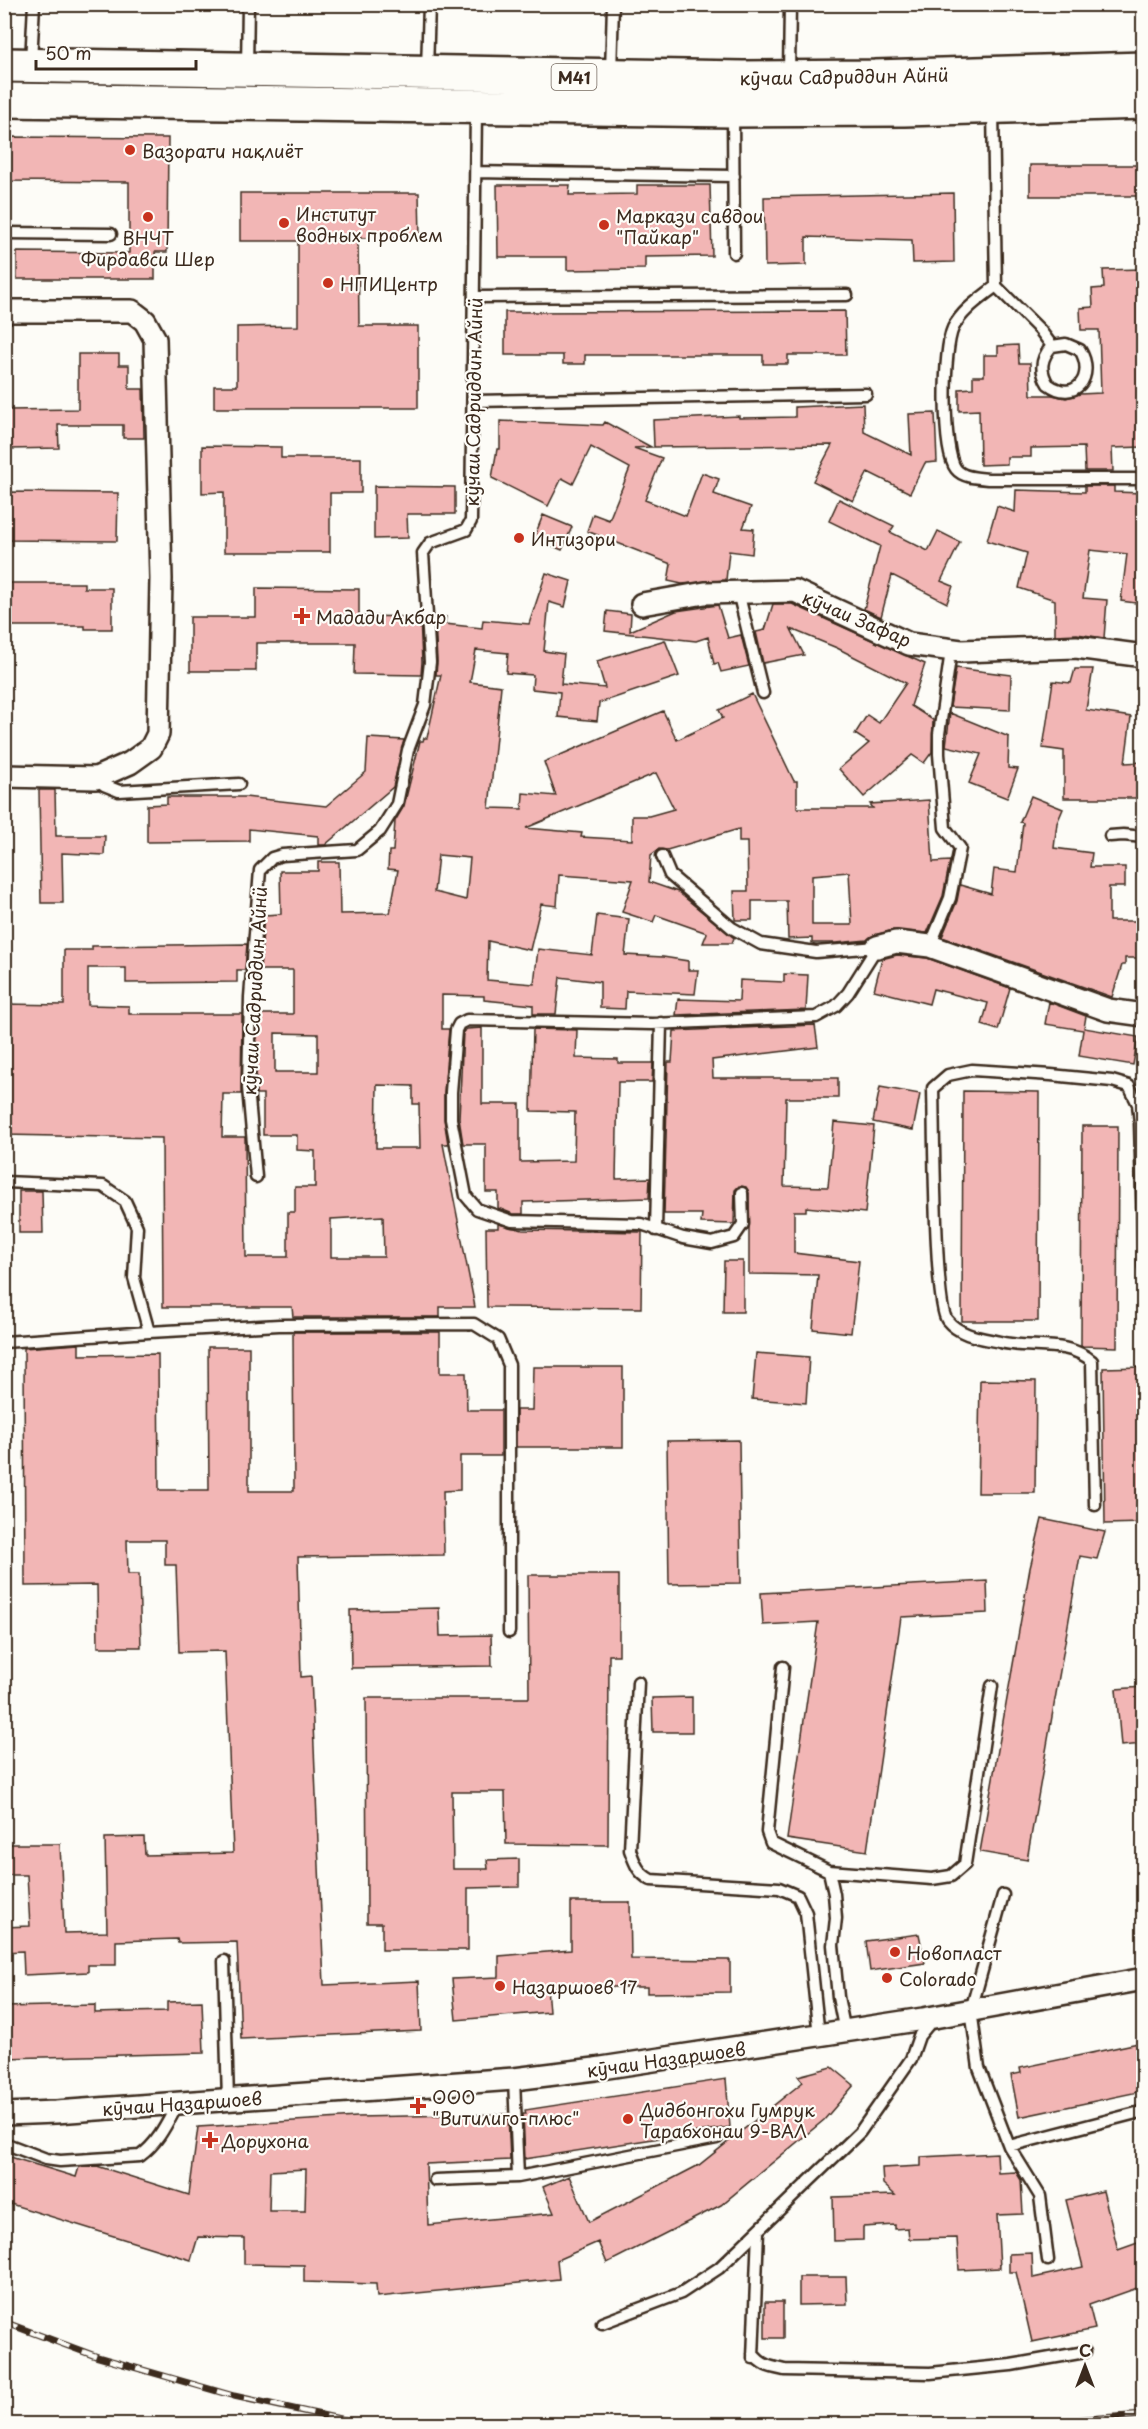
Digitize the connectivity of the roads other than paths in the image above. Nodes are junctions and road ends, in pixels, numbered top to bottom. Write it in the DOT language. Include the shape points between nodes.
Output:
graph roads {
  1 [pos="34,4"];
  2 [pos="248,4"];
  3 [pos="429,4"];
  4 [pos="613,4"];
  5 [pos="790,4"];
  6 [pos="18,65"];
  7 [pos="1143,69"];
  8 [pos="247,70"];
  9 [pos="427,74"];
  10 [pos="993,74"];
  11 [pos="611,77"];
  12 [pos="789,78"];
  13 [pos="4,100"];
  14 [pos="1143,102"];
  15 [pos="427,107"];
  16 [pos="993,107"];
  17 [pos="477,108"];
  18 [pos="733,111"];
  19 [pos="788,111"];
  20 [pos="477,172"];
  21 [pos="734,176"];
  22 [pos="4,233"];
  23 [pos="111,234"];
  24 [pos="734,254"];
  25 [pos="996,286"];
  26 [pos="847,295"];
  27 [pos="475,297"];
  28 [pos="4,311"];
  29 [pos="1052,346"];
  30 [pos="866,394"];
  31 [pos="473,401"];
  32 [pos="1143,479"];
  33 [pos="738,592"];
  34 [pos="642,604"];
  35 [pos="961,651"];
  36 [pos="1143,656"];
  37 [pos="763,693"];
  38 [pos="4,776"];
  39 [pos="96,778"];
  40 [pos="239,784"];
  41 [pos="1110,836"];
  42 [pos="1143,837"];
  43 [pos="662,856"];
  44 [pos="930,946"];
  45 [pos="877,947"];
  46 [pos="1143,1015"];
  47 [pos="661,1023"];
  48 [pos="256,1177"];
  49 [pos="4,1182"];
  50 [pos="742,1193"];
  51 [pos="656,1230"];
  52 [pos="1143,1267"];
  53 [pos="149,1332"];
  54 [pos="4,1342"];
  55 [pos="1095,1505"];
  56 [pos="509,1632"];
  57 [pos="783,1666"];
  58 [pos="638,1682"];
  59 [pos="992,1686"];
  60 [pos="829,1871"];
  61 [pos="1004,1895"];
  62 [pos="224,1961"];
  63 [pos="1143,1978"];
  64 [pos="971,2010"];
  65 [pos="936,2016"];
  66 [pos="845,2032"];
  67 [pos="819,2036"];
  68 [pos="514,2079"];
  69 [pos="228,2100"];
  70 [pos="178,2103"];
  71 [pos="1143,2111"];
  72 [pos="6,2117"];
  73 [pos="717,2139"];
  74 [pos="4,2143"];
  75 [pos="1009,2146"];
  76 [pos="518,2177"];
  77 [pos="435,2180"];
  78 [pos="758,2231"];
  79 [pos="1047,2260"];
  80 [pos="602,2323"];
  81 [pos="1085,2352"];
  1 -- 6 [label="lane"];
  2 -- 8 [label="lane"];
  3 -- 9 [label="lane"];
  4 -- 11 [label="lane"];
  5 -- 12 [label="lane"];
  6 -- 8 [label="highway, кӯчаи Садриддин Айнӣ / M41"];
  7 -- 10 [label="highway, кӯчаи Садриддин Айнӣ / M41"];
  8 -- 9 [label="highway, кӯчаи Садриддин Айнӣ / M41"];
  9 -- 11 [label="highway, кӯчаи Садриддин Айнӣ / M41"];
  9 -- 15 [label="street"];
  10 -- 12 [label="highway, кӯчаи Садриддин Айнӣ / M41"];
  10 -- 16 [label="street"];
  11 -- 12 [label="highway, кӯчаи Садриддин Айнӣ / M41"];
  12 -- 19 [label="street"];
  13 -- 15 [label="highway, кӯчаи Садриддин Айнӣ / M41"];
  14 -- 16 [label="highway, кӯчаи Садриддин Айнӣ / M41"];
  15 -- 17 [label="highway, кӯчаи Садриддин Айнӣ / M41"];
  16 -- 19 [label="highway, кӯчаи Садриддин Айнӣ / M41"];
  16 -- 25 [label="lane"];
  17 -- 18 [label="highway, кӯчаи Садриддин Айнӣ / M41"];
  17 -- 20 [label="lane, кӯчаи Садриддин Айнӣ"];
  18 -- 19 [label="highway, кӯчаи Садриддин Айнӣ / M41"];
  18 -- 21 [label="lane"];
  20 -- 21 [label="lane"];
  20 -- 27 [label="lane, кӯчаи Садриддин Айнӣ"];
  21 -- 24 [label="lane"];
  22 -- 23 [label="lane"];
  25 -- 29 [label="lane"];
  25 -- 32 [label="lane" via="962,315 948,341 945,379 948,441 954,468 971,477 990,479"];
  26 -- 27 [label="lane"];
  27 -- 31 [label="lane, кӯчаи Садриддин Айнӣ"];
  28 -- 39 [label="street" via="132,311 145,321 155,339 161,579 158,734 151,748 130,763"];
  29 -- 29 [label="lane" via="1066,344 1080,350 1086,365 1079,387 1059,390 1047,384 1043,360"];
  30 -- 31 [label="lane"];
  31 -- 48 [label="lane, кӯчаи Садриддин Айнӣ" via="471,521 466,530 430,543 423,553 430,662 425,705 408,750 397,804 380,831 357,850 282,855 272,858 260,870 250,997 248,1088"];
  33 -- 34 [label="street, кӯчаи Зафар" via="705,593"];
  33 -- 35 [label="street, кӯчаи Зафар" via="795,591 909,644"];
  33 -- 37 [label="lane"];
  35 -- 36 [label="street, кӯчаи Зафар" via="1076,647"];
  35 -- 44 [label="lane" via="950,658 939,734 945,828 960,848 950,898"];
  38 -- 39 [label="street"];
  39 -- 40 [label="lane" via="119,790"];
  41 -- 42 [label="lane"];
  43 -- 45 [label="lane" via="670,874 732,928 761,944 816,952"];
  44 -- 45 [label="street" via="896,942"];
  44 -- 46 [label="street" via="1108,1010"];
  45 -- 47 [label="lane" via="848,993 836,1006 816,1017"];
  47 -- 51 [label="lane"];
  47 -- 51 [label="lane" via="467,1020 456,1030 451,1092 451,1119 466,1196 477,1209 512,1221 623,1222"];
  49 -- 53 [label="lane" via="103,1186 125,1201 137,1227 134,1278"];
  50 -- 51 [label="lane" via="743,1224 734,1237 712,1243"];
  52 -- 55 [label="lane" via="1140,1123 1138,1104 1129,1086 1112,1081 972,1070 948,1075 933,1088 937,1232 946,1318 963,1334 1013,1346 1068,1347 1092,1361"];
  53 -- 54 [label="lane"];
  53 -- 56 [label="lane" via="279,1325 474,1324 498,1339 509,1365"];
  57 -- 60 [label="lane" via="766,1832 771,1843"];
  58 -- 67 [label="lane" via="630,1850 635,1866 651,1880 778,1888 798,1896 806,1913"];
  59 -- 60 [label="lane" via="965,1864 951,1876 932,1879"];
  60 -- 66 [label="lane" via="835,1910 833,1945 838,1997"];
  61 -- 64 [label="lane"];
  62 -- 69 [label="lane"];
  63 -- 64 [label="street, кӯчаи Назаршоев"];
  64 -- 65 [label="street, кӯчаи Назаршоев"];
  64 -- 75 [label="lane" via="979,2068"];
  65 -- 66 [label="street, кӯчаи Назаршоев"];
  65 -- 78 [label="lane" via="919,2036 911,2059 860,2132"];
  66 -- 67 [label="street, кӯчаи Назаршоев"];
  67 -- 68 [label="street, кӯчаи Назаршоев"];
  68 -- 69 [label="street, кӯчаи Назаршоев"];
  68 -- 76 [label="lane"];
  69 -- 70 [label="street, кӯчаи Назаршоев"];
  70 -- 72 [label="street, кӯчаи Назаршоев"];
  70 -- 74 [label="lane" via="159,2139 140,2156 60,2161"];
  71 -- 75 [label="lane"];
  73 -- 76 [label="lane"];
  75 -- 79 [label="lane" via="1040,2196"];
  76 -- 77 [label="lane"];
  78 -- 80 [label="lane" via="719,2268 681,2293"];
  78 -- 81 [label="lane" via="753,2359 766,2367 930,2373"];
}
